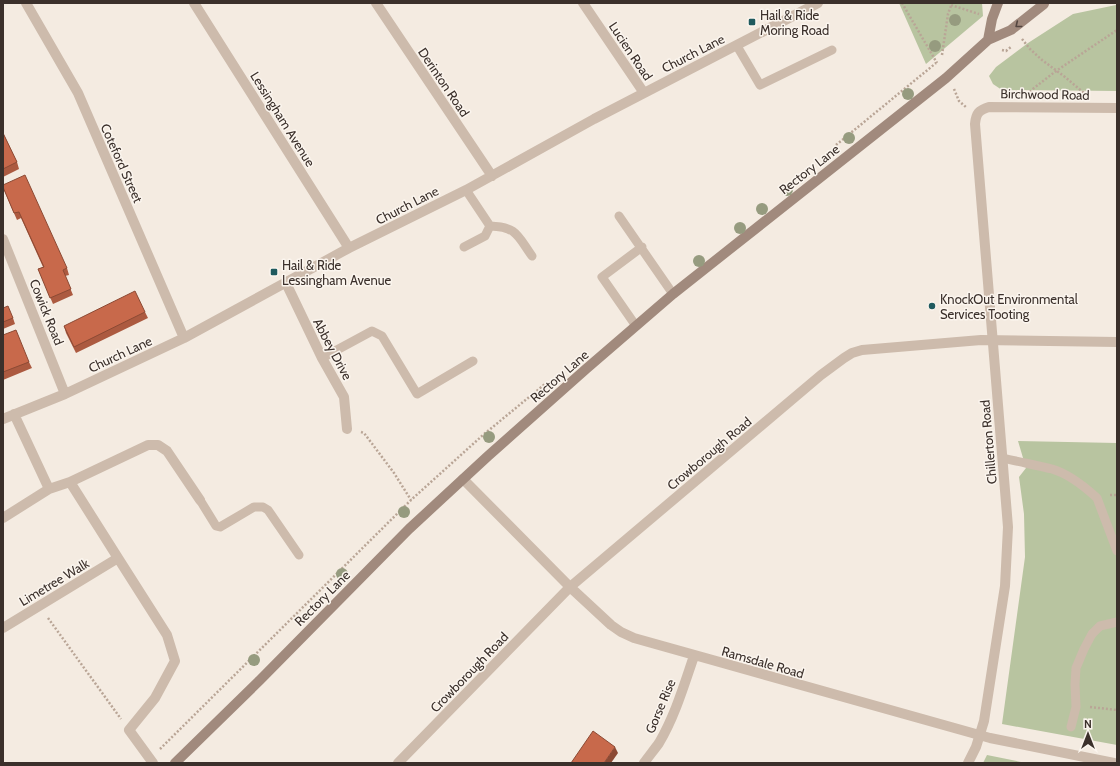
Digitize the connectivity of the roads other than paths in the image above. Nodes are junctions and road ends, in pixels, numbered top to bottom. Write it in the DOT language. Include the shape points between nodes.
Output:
graph roads {
  1 [pos="26,3"];
  2 [pos="194,3"];
  3 [pos="376,3"];
  4 [pos="583,3"];
  5 [pos="818,3"];
  6 [pos="998,3"];
  7 [pos="1033,3"];
  8 [pos="1045,3"];
  9 [pos="988,40"];
  10 [pos="737,46"];
  11 [pos="832,50"];
  12 [pos="644,93"];
  13 [pos="1117,108"];
  14 [pos="976,116"];
  15 [pos="492,176"];
  16 [pos="466,190"];
  17 [pos="619,216"];
  18 [pos="490,226"];
  19 [pos="3,239"];
  20 [pos="464,247"];
  21 [pos="642,247"];
  22 [pos="349,248"];
  23 [pos="532,256"];
  24 [pos="286,283"];
  25 [pos="673,294"];
  26 [pos="636,326"];
  27 [pos="184,338"];
  28 [pos="993,340"];
  29 [pos="1117,342"];
  30 [pos="322,358"];
  31 [pos="473,361"];
  32 [pos="65,394"];
  33 [pos="14,414"];
  34 [pos="3,419"];
  35 [pos="347,429"];
  36 [pos="1003,458"];
  37 [pos="463,479"];
  38 [pos="70,482"];
  39 [pos="49,489"];
  40 [pos="200,500"];
  41 [pos="3,518"];
  42 [pos="1117,552"];
  43 [pos="299,555"];
  44 [pos="118,558"];
  45 [pos="570,587"];
  46 [pos="1117,622"];
  47 [pos="3,628"];
  48 [pos="694,656"];
  49 [pos="1071,726"];
  50 [pos="980,735"];
  51 [pos="152,761"];
  52 [pos="175,763"];
  53 [pos="398,763"];
  54 [pos="644,763"];
  55 [pos="968,763"];
  56 [pos="1114,763"];
  1 -- 27 [label="street, Coteford Street" via="78,93"];
  2 -- 22 [label="street, Lessingham Avenue"];
  3 -- 15 [label="street, Derinton Road"];
  4 -- 12 [label="street, Lucien Road"];
  5 -- 10 [label="street, Church Lane"];
  6 -- 9 [label="main road"];
  7 -- 8 [label="main road"];
  8 -- 9 [label="main road, Rectory Lane, one-way" via="1011,30"];
  9 -- 25 [label="main road, Rectory Lane" via="946,78"];
  10 -- 11 [label="lane" via="760,85"];
  10 -- 12 [label="street, Church Lane"];
  12 -- 15 [label="street, Church Lane"];
  13 -- 14 [label="street, Birchwood Road" via="989,107 980,109"];
  14 -- 28 [label="street, Chillerton Road"];
  15 -- 16 [label="street, Church Lane"];
  16 -- 18 [label="lane"];
  16 -- 22 [label="street, Church Lane"];
  17 -- 21 [label="lane"];
  18 -- 20 [label="lane" via="485,236"];
  18 -- 23 [label="lane" via="504,226 514,231"];
  19 -- 32 [label="street, Cowick Road"];
  21 -- 25 [label="lane"];
  21 -- 26 [label="lane" via="602,277"];
  22 -- 24 [label="street, Church Lane"];
  24 -- 27 [label="street, Church Lane"];
  24 -- 30 [label="street, Abbey Drive"];
  25 -- 26 [label="main road, Rectory Lane"];
  26 -- 37 [label="main road, Rectory Lane"];
  27 -- 32 [label="street, Church Lane"];
  28 -- 29 [label="street, Crowborough Road"];
  28 -- 36 [label="street, Chillerton Road"];
  28 -- 45 [label="street, Crowborough Road" via="862,350 852,353 822,375"];
  30 -- 31 [label="lane" via="372,331 382,336 417,394"];
  30 -- 35 [label="street, Abbey Drive" via="344,397"];
  32 -- 33 [label="street, Church Lane"];
  33 -- 34 [label="street, Church Lane"];
  33 -- 39 [label="street"];
  36 -- 42 [label="lane" via="1053,470 1071,477 1092,492 1097,498"];
  36 -- 50 [label="street, Chillerton Road" via="1008,527 1005,586"];
  37 -- 45 [label="street, Ramsdale Road"];
  37 -- 52 [label="main road, Rectory Lane" via="409,529"];
  38 -- 39 [label="street"];
  38 -- 40 [label="street" via="148,445 158,445 167,451"];
  38 -- 44 [label="street"];
  39 -- 41 [label="street"];
  40 -- 43 [label="lane" via="216,526 220,528 254,508 263,506"];
  44 -- 47 [label="street, Limetree Walk"];
  44 -- 51 [label="street" via="167,635 175,661 155,698 129,730"];
  45 -- 48 [label="street, Ramsdale Road" via="621,632"];
  45 -- 53 [label="street, Crowborough Road"];
  46 -- 49 [label="lane" via="1100,626 1092,634 1076,668 1076,707"];
  48 -- 50 [label="street, Ramsdale Road"];
  48 -- 54 [label="street, Gorse Rise" via="670,721"];
  50 -- 55 [label="street, Chillerton Road"];
  50 -- 56 [label="street, Ramsdale Road"];
}
